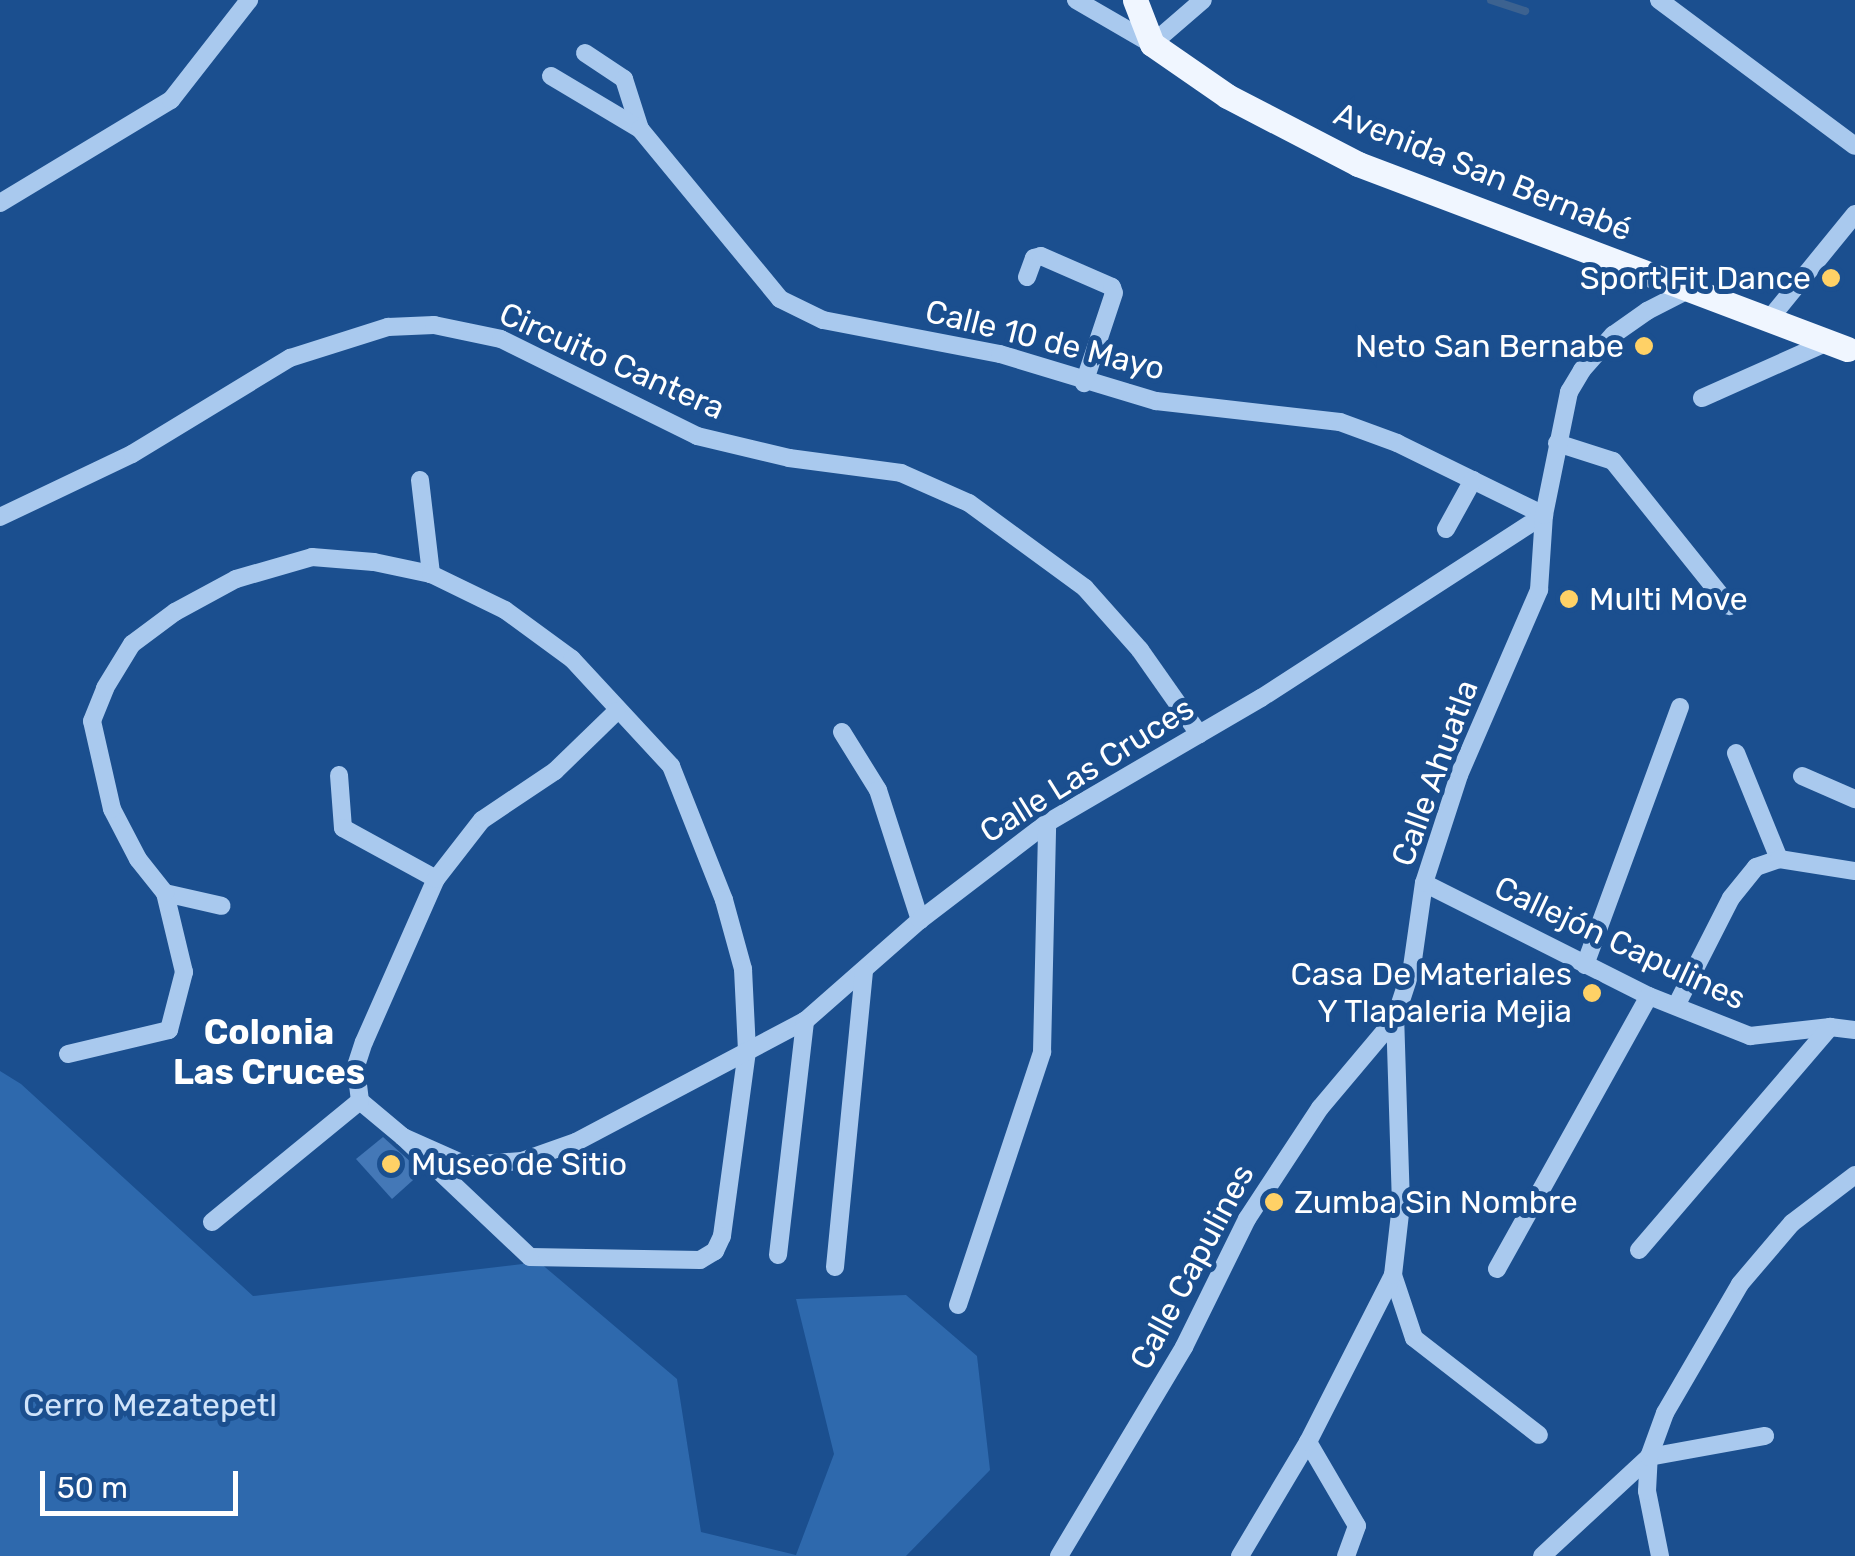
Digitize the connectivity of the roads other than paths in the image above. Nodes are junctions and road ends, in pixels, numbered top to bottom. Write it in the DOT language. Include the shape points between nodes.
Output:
graph roads {
  1 [pos="249,0"];
  2 [pos="1076,0"];
  3 [pos="1135,0"];
  4 [pos="1204,0"];
  5 [pos="1659,0"];
  6 [pos="1152,44"];
  7 [pos="585,53"];
  8 [pos="551,76"];
  9 [pos="640,129"];
  10 [pos="1855,146"];
  11 [pos="0,204"];
  12 [pos="1855,214"];
  13 [pos="1028,277"];
  14 [pos="1692,288"];
  15 [pos="1771,317"];
  16 [pos="1847,349"];
  17 [pos="1084,383"];
  18 [pos="1702,398"];
  19 [pos="1557,443"];
  20 [pos="420,480"];
  21 [pos="1474,480"];
  22 [pos="1544,514"];
  23 [pos="0,516"];
  24 [pos="1446,529"];
  25 [pos="431,574"];
  26 [pos="1729,606"];
  27 [pos="1680,706"];
  28 [pos="616,711"];
  29 [pos="842,732"];
  30 [pos="1199,734"];
  31 [pos="1736,754"];
  32 [pos="339,775"];
  33 [pos="1802,776"];
  34 [pos="1855,800"];
  35 [pos="1048,823"];
  36 [pos="1779,859"];
  37 [pos="1855,871"];
  38 [pos="436,879"];
  39 [pos="1424,884"];
  40 [pos="165,893"];
  41 [pos="222,906"];
  42 [pos="920,920"];
  43 [pos="1585,965"];
  44 [pos="864,972"];
  45 [pos="1650,996"];
  46 [pos="1676,1006"];
  47 [pos="1395,1020"];
  48 [pos="805,1021"];
  49 [pos="1830,1027"];
  50 [pos="1855,1030"];
  51 [pos="747,1051"];
  52 [pos="68,1054"];
  53 [pos="360,1101"];
  54 [pos="403,1137"];
  55 [pos="1854,1183"];
  56 [pos="212,1222"];
  57 [pos="1638,1250"];
  58 [pos="778,1255"];
  59 [pos="836,1266"];
  60 [pos="1497,1269"];
  61 [pos="1394,1274"];
  62 [pos="958,1305"];
  63 [pos="1539,1434"];
  64 [pos="1765,1436"];
  65 [pos="1308,1442"];
  66 [pos="1649,1456"];
  67 [pos="1059,1556"];
  68 [pos="1240,1556"];
  69 [pos="1346,1556"];
  70 [pos="1542,1556"];
  71 [pos="1660,1556"];
  1 -- 11 [label="street" via="172,100"];
  2 -- 6 [label="street"];
  3 -- 6 [label="main road"];
  4 -- 6 [label="street"];
  5 -- 10 [label="street"];
  6 -- 14 [label="main road, Avenida San Bernabé" via="1226,96 1358,164"];
  7 -- 9 [label="street" via="624,80"];
  8 -- 9 [label="street, Calle 10 de Mayo"];
  9 -- 17 [label="street, Calle 10 de Mayo" via="780,299 823,320 1000,354"];
  12 -- 15 [label="street"];
  13 -- 17 [label="street" via="1041,256 1112,287"];
  14 -- 15 [label="main road, Avenida San Bernabé"];
  14 -- 19 [label="street" via="1624,327 1582,370 1569,392"];
  15 -- 16 [label="main road, Avenida San Bernabé"];
  16 -- 18 [label="street"];
  17 -- 21 [label="street, Calle 10 de Mayo" via="1156,401 1340,422"];
  19 -- 22 [label="street"];
  19 -- 26 [label="street" via="1613,461"];
  20 -- 25 [label="street"];
  21 -- 22 [label="street, Calle 10 de Mayo"];
  21 -- 24 [label="street"];
  22 -- 30 [label="street, Calle Las Cruces"];
  22 -- 39 [label="street, Calle Ahuatla" via="1540,590 1459,775"];
  23 -- 30 [label="street, Circuito Cantera" via="132,454 290,358 388,327 434,326 501,339 697,436 789,458 902,473 969,503 1084,588 1140,650"];
  25 -- 28 [label="street" via="541,635 572,659"];
  25 -- 40 [label="street" via="312,557 236,579 132,644 92,721 112,809"];
  27 -- 43 [label="street"];
  28 -- 38 [label="street" via="555,770 482,820"];
  28 -- 51 [label="street" via="671,766 699,829 743,969"];
  29 -- 42 [label="street" via="878,790"];
  30 -- 35 [label="street, Calle Las Cruces"];
  31 -- 36 [label="street"];
  32 -- 38 [label="street" via="343,828"];
  33 -- 34 [label="street"];
  35 -- 42 [label="street, Calle Las Cruces"];
  35 -- 62 [label="street" via="1042,1052"];
  36 -- 37 [label="street"];
  36 -- 46 [label="street" via="1756,867 1731,898"];
  38 -- 53 [label="street" via="360,1054"];
  39 -- 43 [label="street, Callejón Capulines"];
  39 -- 47 [label="street, Calle Ahuatla" via="1412,967"];
  40 -- 41 [label="street"];
  40 -- 52 [label="street" via="184,972 170,1030"];
  42 -- 44 [label="street, Calle Las Cruces"];
  43 -- 45 [label="street, Callejón Capulines"];
  44 -- 48 [label="street, Calle Las Cruces"];
  44 -- 59 [label="street"];
  45 -- 46 [label="street, Callejón Capulines"];
  45 -- 60 [label="street"];
  46 -- 49 [label="street, Callejón Capulines" via="1750,1036"];
  47 -- 61 [label="street, Calle Ahuatla" via="1401,1205"];
  47 -- 67 [label="street, Calle Capulines" via="1320,1108 1247,1219 1184,1347"];
  48 -- 51 [label="street, Calle Las Cruces"];
  48 -- 58 [label="street"];
  49 -- 50 [label="street, Callejón Capulines"];
  49 -- 57 [label="street"];
  51 -- 54 [label="street, Calle Las Cruces" via="576,1142 522,1162 466,1165"];
  51 -- 54 [label="street" via="722,1236 715,1252 700,1260 530,1256"];
  53 -- 54 [label="street, Calle Las Cruces"];
  53 -- 56 [label="street"];
  55 -- 66 [label="street" via="1792,1223 1740,1284 1665,1414"];
  61 -- 63 [label="street" via="1414,1338"];
  61 -- 65 [label="street, Calle Ahuatla"];
  64 -- 66 [label="street"];
  65 -- 68 [label="street, Calle Ahuatla"];
  65 -- 69 [label="street" via="1357,1526"];
  66 -- 70 [label="street"];
  66 -- 71 [label="street" via="1647,1491"];
}
